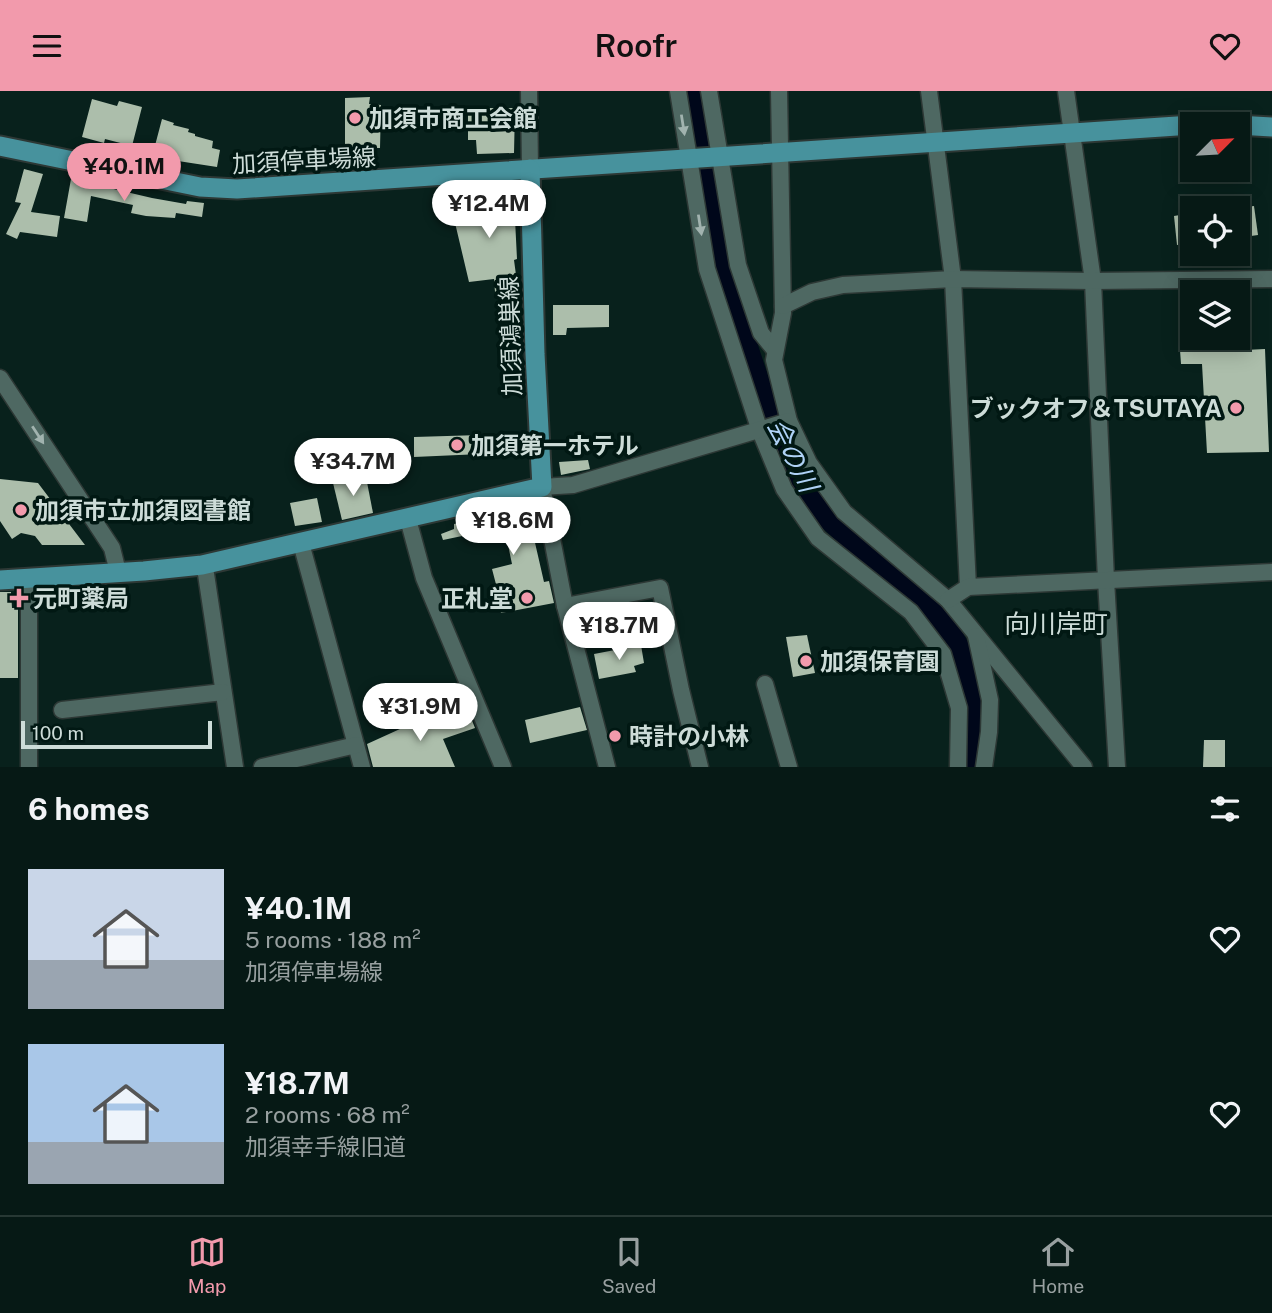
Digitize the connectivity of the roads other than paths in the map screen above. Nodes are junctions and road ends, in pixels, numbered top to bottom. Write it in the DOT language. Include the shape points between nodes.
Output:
graph roads {
  1 [pos="529,91"];
  2 [pos="678,91"];
  3 [pos="709,91"];
  4 [pos="779,91"];
  5 [pos="929,91"];
  6 [pos="1066,91"];
  7 [pos="1180,126"];
  8 [pos="1250,126"];
  9 [pos="1272,127"];
  10 [pos="1071,132"];
  11 [pos="936,141"];
  12 [pos="0,145"];
  13 [pos="781,152"];
  14 [pos="703,157"];
  15 [pos="530,169"];
  16 [pos="954,279"];
  17 [pos="1272,279"];
  18 [pos="1093,281"];
  19 [pos="783,306"];
  20 [pos="774,349"];
  21 [pos="0,378"];
  22 [pos="789,421"];
  23 [pos="761,431"];
  24 [pos="542,487"];
  25 [pos="408,519"];
  26 [pos="301,543"];
  27 [pos="202,565"];
  28 [pos="118,572"];
  29 [pos="1272,572"];
  30 [pos="29,578"];
  31 [pos="0,580"];
  32 [pos="1106,580"];
  33 [pos="968,587"];
  34 [pos="948,600"];
  35 [pos="565,606"];
  36 [pos="975,634"];
  37 [pos="765,684"];
  38 [pos="223,692"];
  39 [pos="62,710"];
  40 [pos="356,745"];
  41 [pos="29,767"];
  42 [pos="235,767"];
  43 [pos="262,767"];
  44 [pos="362,767"];
  45 [pos="503,767"];
  46 [pos="607,767"];
  47 [pos="700,767"];
  48 [pos="789,767"];
  49 [pos="958,767"];
  50 [pos="984,767"];
  51 [pos="1084,767"];
  52 [pos="1117,767"];
  1 -- 15 [label="street"];
  2 -- 14 [label="street, one-way"];
  3 -- 14 [label="street"];
  4 -- 13 [label="street"];
  5 -- 11 [label="street"];
  6 -- 10 [label="street"];
  7 -- 10 [label="main road"];
  8 -- 9 [label="main road"];
  10 -- 11 [label="main road"];
  10 -- 18 [label="street"];
  11 -- 13 [label="main road"];
  11 -- 16 [label="street"];
  12 -- 15 [label="main road, 加須停車場線" via="221,188"];
  13 -- 14 [label="main road"];
  13 -- 19 [label="street"];
  14 -- 15 [label="main road"];
  14 -- 20 [label="street" via="761,333"];
  14 -- 23 [label="street, one-way" via="707,269"];
  15 -- 24 [label="main road, 加須鴻巣線"];
  16 -- 18 [label="street"];
  16 -- 19 [label="street" via="843,285 812,292"];
  16 -- 33 [label="street"];
  17 -- 18 [label="street"];
  18 -- 32 [label="street"];
  19 -- 20 [label="street"];
  20 -- 22 [label="street"];
  21 -- 28 [label="street, one-way" via="112,548"];
  22 -- 23 [label="street"];
  22 -- 34 [label="street" via="809,463 844,512"];
  23 -- 24 [label="street" via="573,485"];
  23 -- 49 [label="street" via="784,489 818,538 911,612 943,654 959,708"];
  24 -- 25 [label="main road"];
  24 -- 35 [label="street"];
  25 -- 26 [label="main road"];
  25 -- 45 [label="street" via="424,578"];
  26 -- 27 [label="main road"];
  26 -- 40 [label="street"];
  27 -- 28 [label="main road"];
  27 -- 38 [label="street"];
  28 -- 30 [label="main road"];
  29 -- 32 [label="street"];
  30 -- 31 [label="main road"];
  30 -- 41 [label="street"];
  32 -- 33 [label="street"];
  32 -- 52 [label="street"];
  33 -- 34 [label="street"];
  34 -- 36 [label="street"];
  35 -- 46 [label="street"];
  35 -- 47 [label="street" via="660,588"];
  36 -- 50 [label="street" via="990,700"];
  36 -- 51 [label="street"];
  37 -- 48 [label="street"];
  38 -- 39 [label="street"];
  38 -- 42 [label="street"];
  40 -- 43 [label="street"];
  40 -- 44 [label="street"];
}
